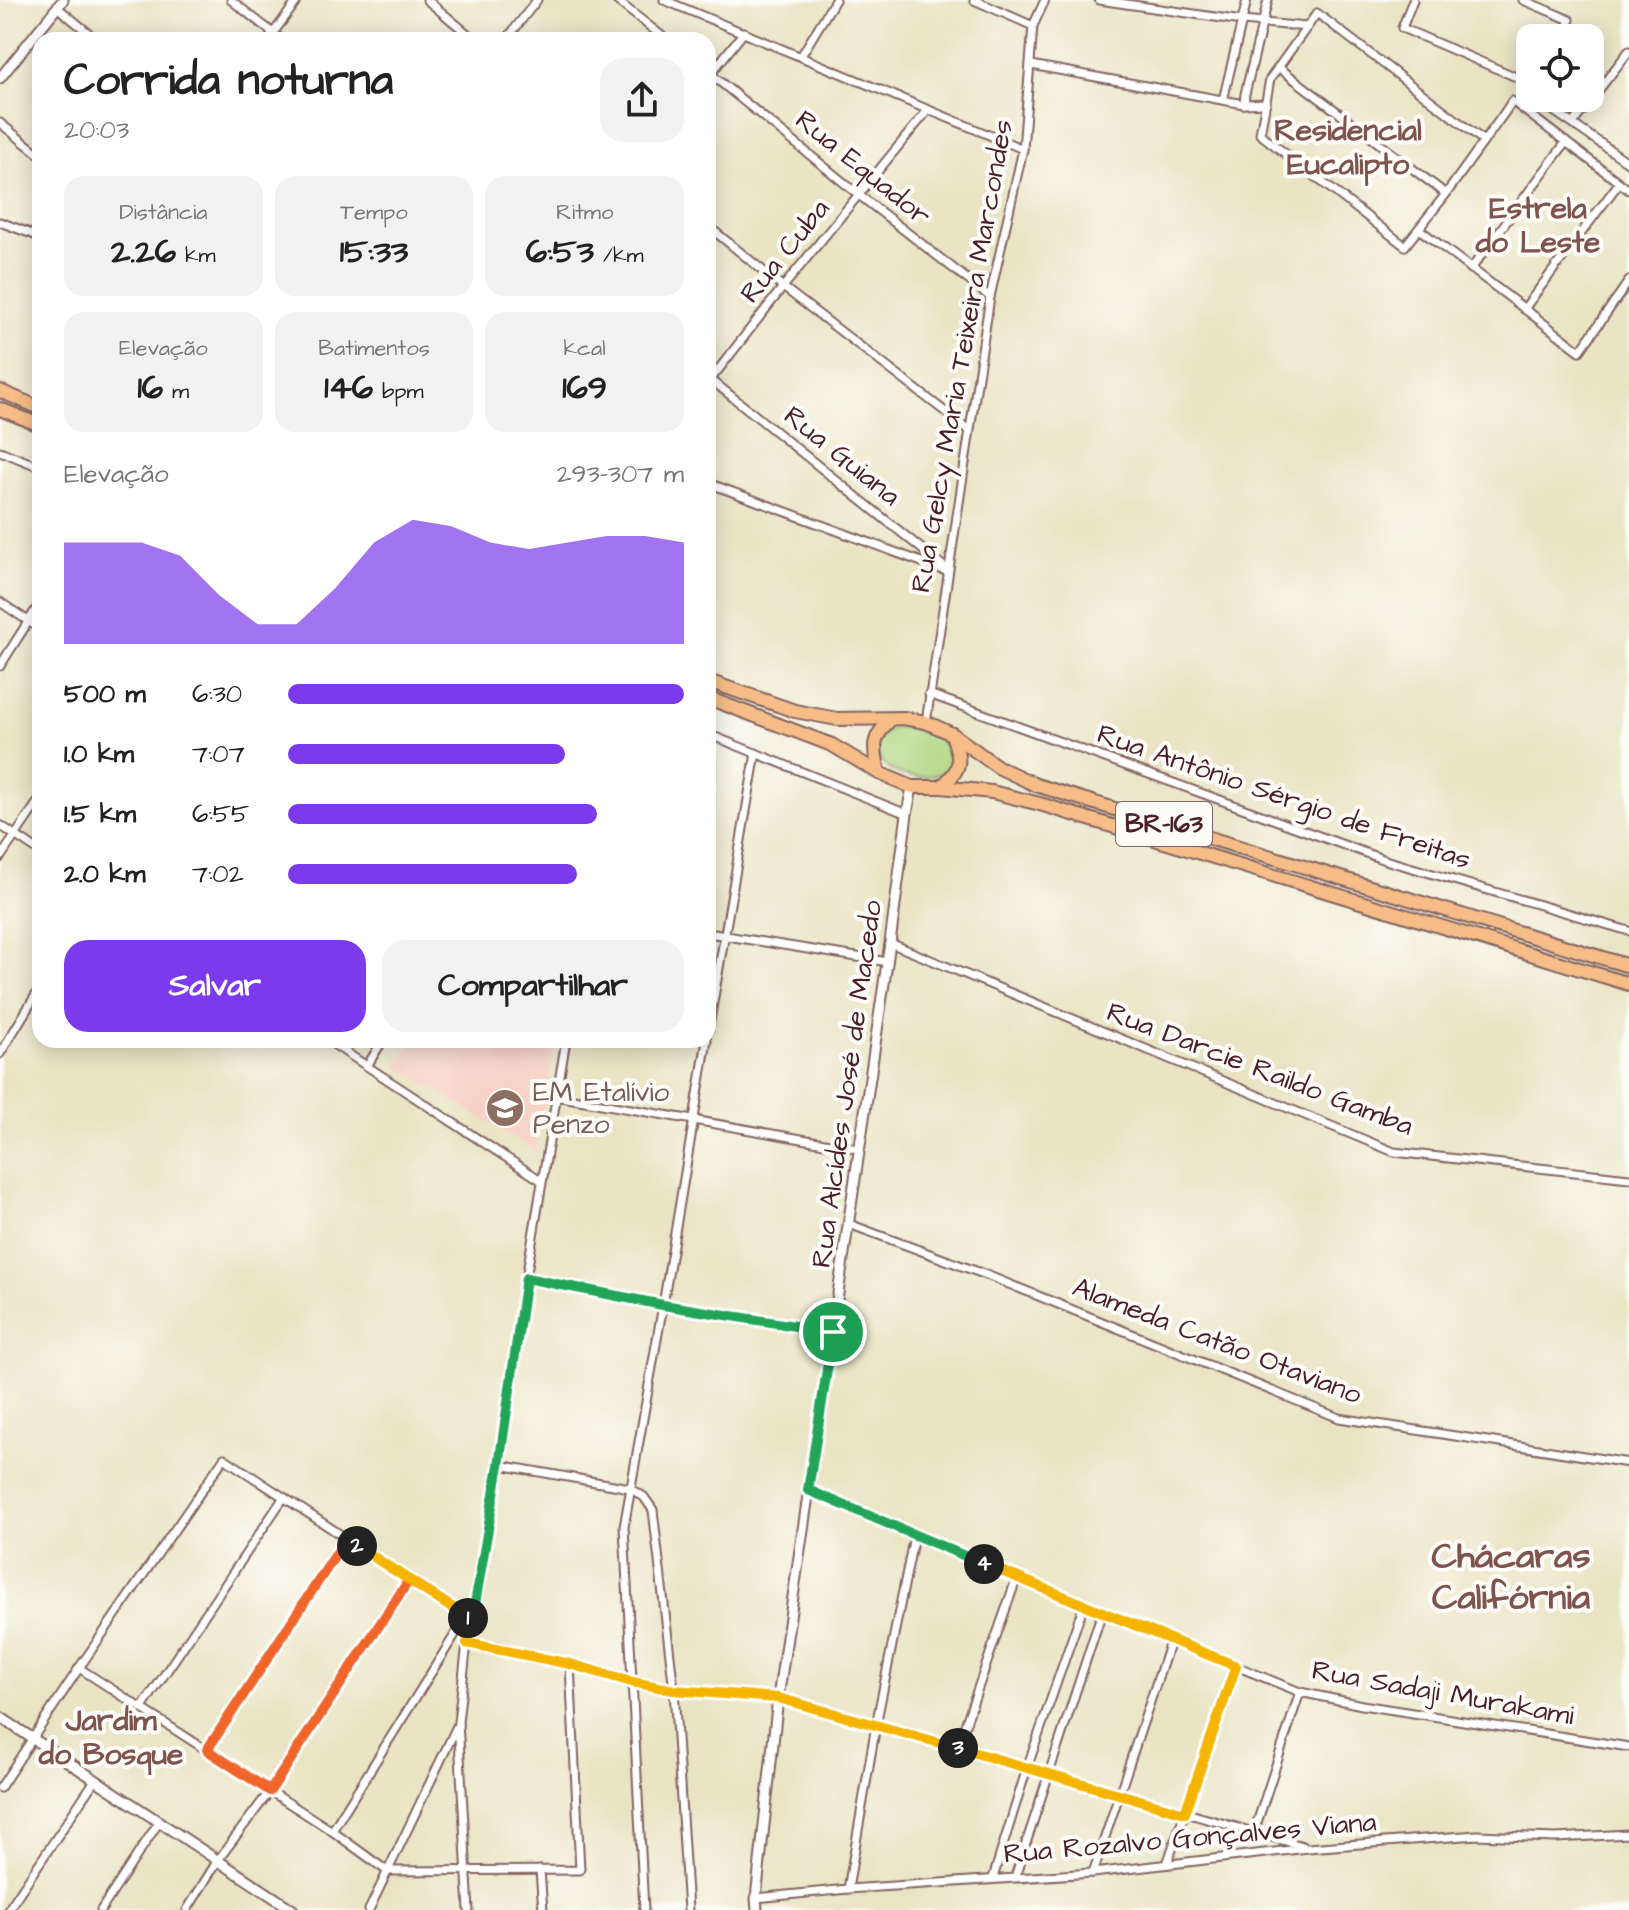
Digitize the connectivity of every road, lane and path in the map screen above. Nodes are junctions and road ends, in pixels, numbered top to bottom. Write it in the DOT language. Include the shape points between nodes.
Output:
graph roads {
  1 [pos="231,0"];
  2 [pos="298,0"];
  3 [pos="427,0"];
  4 [pos="537,0"];
  5 [pos="616,0"];
  6 [pos="664,0"];
  7 [pos="835,0"];
  8 [pos="974,0"];
  9 [pos="1045,0"];
  10 [pos="1099,0"];
  11 [pos="1247,0"];
  12 [pos="1268,0"];
  13 [pos="1413,0"];
  14 [pos="1523,0"];
  15 [pos="60,3"];
  16 [pos="1242,21"];
  17 [pos="1263,24"];
  18 [pos="1568,24"];
  19 [pos="1033,26"];
  20 [pos="1307,27"];
  21 [pos="37,32"];
  22 [pos="89,32"];
  23 [pos="266,32"];
  24 [pos="275,32"];
  25 [pos="465,32"];
  26 [pos="512,32"];
  27 [pos="657,32"];
  28 [pos="744,32"];
  29 [pos="32,38"];
  30 [pos="1629,51"];
  31 [pos="801,56"];
  32 [pos="1031,65"];
  33 [pos="716,66"];
  34 [pos="1278,67"];
  35 [pos="1516,77"];
  36 [pos="0,78"];
  37 [pos="716,80"];
  38 [pos="1223,100"];
  39 [pos="1266,103"];
  40 [pos="1244,104"];
  41 [pos="928,110"];
  42 [pos="1556,112"];
  43 [pos="0,123"];
  44 [pos="1573,123"];
  45 [pos="1484,141"];
  46 [pos="1566,142"];
  47 [pos="32,149"];
  48 [pos="1023,149"];
  49 [pos="1629,163"];
  50 [pos="1619,183"];
  51 [pos="1629,190"];
  52 [pos="1446,194"];
  53 [pos="859,195"];
  54 [pos="0,222"];
  55 [pos="1419,229"];
  56 [pos="716,233"];
  57 [pos="32,234"];
  58 [pos="1471,269"];
  59 [pos="1629,281"];
  60 [pos="783,287"];
  61 [pos="990,297"];
  62 [pos="1524,309"];
  63 [pos="716,371"];
  64 [pos="716,386"];
  65 [pos="0,391"];
  66 [pos="32,405"];
  67 [pos="0,409"];
  68 [pos="32,422"];
  69 [pos="969,430"];
  70 [pos="2,452"];
  71 [pos="0,461"];
  72 [pos="32,464"];
  73 [pos="716,486"];
  74 [pos="948,571"];
  75 [pos="0,602"];
  76 [pos="32,616"];
  77 [pos="29,621"];
  78 [pos="32,623"];
  79 [pos="0,666"];
  80 [pos="716,684"];
  81 [pos="929,694"];
  82 [pos="716,701"];
  83 [pos="891,719"];
  84 [pos="926,722"];
  85 [pos="952,734"];
  86 [pos="716,737"];
  87 [pos="756,753"];
  88 [pos="879,773"];
  89 [pos="912,787"];
  90 [pos="941,787"];
  91 [pos="32,811"];
  92 [pos="907,814"];
  93 [pos="0,825"];
  94 [pos="16,836"];
  95 [pos="32,847"];
  96 [pos="0,858"];
  97 [pos="1629,931"];
  98 [pos="716,935"];
  99 [pos="723,936"];
  100 [pos="890,943"];
  101 [pos="888,962"];
  102 [pos="1629,966"];
  103 [pos="716,981"];
  104 [pos="1629,984"];
  105 [pos="32,1001"];
  106 [pos="339,1048"];
  107 [pos="378,1048"];
  108 [pos="565,1048"];
  109 [pos="706,1048"];
  110 [pos="2,1049"];
  111 [pos="367,1066"];
  112 [pos="556,1096"];
  113 [pos="694,1120"];
  114 [pos="859,1149"];
  115 [pos="1629,1178"];
  116 [pos="542,1181"];
  117 [pos="849,1224"];
  118 [pos="526,1278"];
  119 [pos="663,1305"];
  120 [pos="833,1332"];
  121 [pos="1629,1463"];
  122 [pos="499,1465"];
  123 [pos="630,1488"];
  124 [pos="808,1490"];
  125 [pos="284,1497"];
  126 [pos="914,1536"];
  127 [pos="346,1539"];
  128 [pos="1017,1577"];
  129 [pos="409,1580"];
  130 [pos="1084,1604"];
  131 [pos="1102,1612"];
  132 [pos="469,1619"];
  133 [pos="1171,1639"];
  134 [pos="467,1643"];
  135 [pos="570,1664"];
  136 [pos="1236,1666"];
  137 [pos="79,1668"];
  138 [pos="632,1682"];
  139 [pos="674,1690"];
  140 [pos="1300,1692"];
  141 [pos="778,1698"];
  142 [pos="142,1708"];
  143 [pos="0,1717"];
  144 [pos="458,1722"];
  145 [pos="876,1725"];
  146 [pos="33,1738"];
  147 [pos="1629,1747"];
  148 [pos="957,1748"];
  149 [pos="207,1750"];
  150 [pos="1027,1768"];
  151 [pos="1049,1774"];
  152 [pos="95,1780"];
  153 [pos="0,1788"];
  154 [pos="270,1791"];
  155 [pos="1120,1795"];
  156 [pos="1185,1813"];
  157 [pos="159,1822"];
  158 [pos="332,1831"];
  159 [pos="1254,1832"];
  160 [pos="1629,1834"];
  161 [pos="1308,1848"];
  162 [pos="218,1860"];
  163 [pos="1167,1864"];
  164 [pos="540,1870"];
  165 [pos="387,1871"];
  166 [pos="466,1871"];
  167 [pos="1093,1873"];
  168 [pos="1015,1877"];
  169 [pos="993,1878"];
  170 [pos="848,1889"];
  171 [pos="756,1898"];
  172 [pos="280,1906"];
  173 [pos="8,1910"];
  174 [pos="101,1910"];
  175 [pos="187,1910"];
  176 [pos="293,1910"];
  177 [pos="369,1910"];
  178 [pos="469,1910"];
  179 [pos="543,1910"];
  180 [pos="644,1910"];
  181 [pos="688,1910"];
  182 [pos="757,1910"];
  1 -- 23 [label="street"];
  2 -- 24 [label="street"];
  3 -- 25 [label="street"];
  4 -- 26 [label="street"];
  5 -- 27 [label="street"];
  6 -- 28 [label="street"];
  7 -- 31 [label="street"];
  8 -- 19 [label="street"];
  9 -- 19 [label="street, Rua Gelcy Maria Teixeira Marcondes"];
  10 -- 16 [label="street"];
  11 -- 16 [label="street"];
  12 -- 17 [label="street"];
  13 -- 35 [label="street" via="1402,28"];
  14 -- 18 [label="street" via="1570,20"];
  15 -- 21 [label="street"];
  15 -- 22 [label="street"];
  16 -- 17 [label="street"];
  16 -- 38 [label="street"];
  17 -- 20 [label="street"];
  17 -- 40 [label="street"];
  19 -- 32 [label="street, Rua Gelcy Maria Teixeira Marcondes"];
  20 -- 34 [label="street"];
  20 -- 45 [label="street" via="1317,13"];
  28 -- 31 [label="street"];
  28 -- 33 [label="street"];
  29 -- 36 [label="street"];
  30 -- 44 [label="street"];
  31 -- 41 [label="street"];
  32 -- 38 [label="street"];
  32 -- 48 [label="street, Rua Gelcy Maria Teixeira Marcondes"];
  34 -- 39 [label="street"];
  34 -- 52 [label="street"];
  37 -- 53 [label="street, Rua Equador"];
  38 -- 40 [label="street"];
  39 -- 40 [label="street"];
  39 -- 55 [label="street" via="1260,134 1405,246"];
  41 -- 48 [label="street"];
  41 -- 53 [label="street, Rua Cuba"];
  42 -- 44 [label="street"];
  43 -- 47 [label="street"];
  44 -- 49 [label="street"];
  45 -- 46 [label="street" via="1512,101"];
  45 -- 52 [label="street"];
  46 -- 50 [label="street"];
  46 -- 58 [label="street"];
  48 -- 61 [label="street, Rua Gelcy Maria Teixeira Marcondes"];
  50 -- 51 [label="street"];
  50 -- 62 [label="street"];
  52 -- 55 [label="street"];
  53 -- 60 [label="street, Rua Cuba"];
  53 -- 61 [label="street, Rua Equador"];
  54 -- 57 [label="street"];
  55 -- 58 [label="street"];
  56 -- 60 [label="street"];
  58 -- 62 [label="street"];
  59 -- 62 [label="street" via="1580,351"];
  60 -- 63 [label="street, Rua Cuba"];
  60 -- 69 [label="street"];
  61 -- 69 [label="street, Rua Gelcy Maria Teixeira Marcondes"];
  64 -- 74 [label="street, Rua Guiana"];
  65 -- 66 [label="highway"];
  67 -- 68 [label="highway"];
  69 -- 74 [label="street, Rua Gelcy Maria Teixeira Marcondes"];
  70 -- 71 [label="street"];
  70 -- 72 [label="street"];
  73 -- 74 [label="street"];
  74 -- 81 [label="street, Rua Gelcy Maria Teixeira Marcondes"];
  75 -- 77 [label="street"];
  76 -- 77 [label="street"];
  77 -- 78 [label="street"];
  77 -- 79 [label="street"];
  80 -- 83 [label="highway, BR-163" via="795,711 837,719"];
  81 -- 84 [label="street, Rua Gelcy Maria Teixeira Marcondes"];
  81 -- 97 [label="street, Rua Antônio Sérgio de Freitas" via="1385,860"];
  82 -- 88 [label="highway, BR-163" via="832,745"];
  83 -- 84 [label="highway, BR-163"];
  83 -- 88 [label="highway" via="879,730 874,746"];
  84 -- 85 [label="highway, BR-163"];
  85 -- 90 [label="highway" via="959,765"];
  85 -- 102 [label="highway, BR-163" via="998,767 1036,785"];
  86 -- 87 [label="street"];
  87 -- 92 [label="street"];
  87 -- 99 [label="street"];
  88 -- 89 [label="highway, BR-163"];
  89 -- 90 [label="highway, BR-163"];
  89 -- 92 [label="street, Rua Alcídes José de Macedo"];
  90 -- 104 [label="highway, BR-163" via="1040,804"];
  91 -- 94 [label="street"];
  92 -- 100 [label="street, Rua Alcídes José de Macedo"];
  93 -- 94 [label="street"];
  94 -- 95 [label="street"];
  94 -- 96 [label="street"];
  98 -- 99 [label="street"];
  99 -- 101 [label="street"];
  99 -- 103 [label="street"];
  100 -- 101 [label="street, Rua Alcídes José de Macedo"];
  100 -- 115 [label="street, Rua Darcie Raildo Gamba" via="1394,1152"];
  101 -- 114 [label="street, Rua Alcídes José de Macedo"];
  105 -- 110 [label="street"];
  106 -- 111 [label="street"];
  107 -- 111 [label="street"];
  108 -- 112 [label="street"];
  109 -- 113 [label="street"];
  111 -- 116 [label="street"];
  112 -- 113 [label="street"];
  112 -- 116 [label="street"];
  113 -- 114 [label="street"];
  113 -- 119 [label="street"];
  114 -- 117 [label="street, Rua Alcídes José de Macedo"];
  116 -- 118 [label="street"];
  117 -- 120 [label="street, Rua Alcídes José de Macedo"];
  117 -- 121 [label="street, Alameda Catão Otaviano" via="1339,1418"];
  118 -- 119 [label="street"];
  118 -- 122 [label="street"];
  119 -- 120 [label="street"];
  119 -- 123 [label="street"];
  120 -- 124 [label="street, Rua Alcídes José de Macedo"];
  122 -- 123 [label="street"];
  122 -- 132 [label="street"];
  123 -- 138 [label="street" via="624,1527"];
  123 -- 139 [label="street" via="653,1510"];
  124 -- 126 [label="street, Rua Sadaji Murakami"];
  124 -- 141 [label="street, Rua Alcídes José de Macedo"];
  125 -- 127 [label="street"];
  125 -- 137 [label="street" via="224,1458"];
  125 -- 142 [label="street"];
  126 -- 128 [label="street, Rua Sadaji Murakami"];
  126 -- 145 [label="street"];
  127 -- 129 [label="street"];
  127 -- 149 [label="street"];
  128 -- 130 [label="street, Rua Sadaji Murakami"];
  128 -- 148 [label="street"];
  129 -- 132 [label="street"];
  129 -- 154 [label="street"];
  130 -- 131 [label="street, Rua Sadaji Murakami"];
  130 -- 150 [label="street"];
  131 -- 133 [label="street, Rua Sadaji Murakami"];
  131 -- 151 [label="street"];
  132 -- 134 [label="street"];
  132 -- 158 [label="street"];
  133 -- 136 [label="street, Rua Sadaji Murakami"];
  133 -- 155 [label="street"];
  134 -- 135 [label="street"];
  134 -- 144 [label="street"];
  135 -- 138 [label="street"];
  135 -- 164 [label="street" via="580,1870"];
  136 -- 140 [label="street, Rua Sadaji Murakami"];
  136 -- 156 [label="street"];
  137 -- 142 [label="street"];
  137 -- 146 [label="street"];
  138 -- 139 [label="street"];
  138 -- 180 [label="street"];
  139 -- 141 [label="street"];
  139 -- 181 [label="street"];
  140 -- 147 [label="street, Rua Sadaji Murakami"];
  140 -- 159 [label="street"];
  141 -- 145 [label="street"];
  141 -- 171 [label="street, Rua Alcídes José de Macedo"];
  142 -- 149 [label="street"];
  143 -- 146 [label="street"];
  144 -- 165 [label="street"];
  144 -- 166 [label="street"];
  145 -- 148 [label="street"];
  145 -- 170 [label="street"];
  146 -- 152 [label="street"];
  146 -- 153 [label="street"];
  148 -- 150 [label="street"];
  149 -- 154 [label="street"];
  150 -- 151 [label="street"];
  150 -- 169 [label="street"];
  151 -- 155 [label="street"];
  151 -- 168 [label="street"];
  152 -- 157 [label="street"];
  152 -- 173 [label="street"];
  154 -- 158 [label="street"];
  154 -- 162 [label="street"];
  155 -- 156 [label="street"];
  155 -- 167 [label="street"];
  156 -- 159 [label="street"];
  156 -- 163 [label="street"];
  157 -- 162 [label="street"];
  157 -- 174 [label="street"];
  158 -- 165 [label="street"];
  159 -- 161 [label="street"];
  160 -- 161 [label="street, Rua Rozalvo Gonçalves Viana" via="1477,1835"];
  161 -- 163 [label="street, Rua Rozalvo Gonçalves Viana"];
  162 -- 172 [label="street"];
  162 -- 175 [label="street"];
  163 -- 167 [label="street, Rua Rozalvo Gonçalves Viana"];
  164 -- 166 [label="street"];
  164 -- 179 [label="street"];
  165 -- 166 [label="street"];
  165 -- 177 [label="street"];
  166 -- 178 [label="street"];
  167 -- 168 [label="street, Rua Rozalvo Gonçalves Viana"];
  168 -- 169 [label="street, Rua Rozalvo Gonçalves Viana"];
  169 -- 170 [label="street, Rua Rozalvo Gonçalves Viana"];
  170 -- 171 [label="street, Rua Rozalvo Gonçalves Viana"];
  171 -- 182 [label="street, Rua Alcídes José de Macedo"];
  172 -- 176 [label="street"];
}
